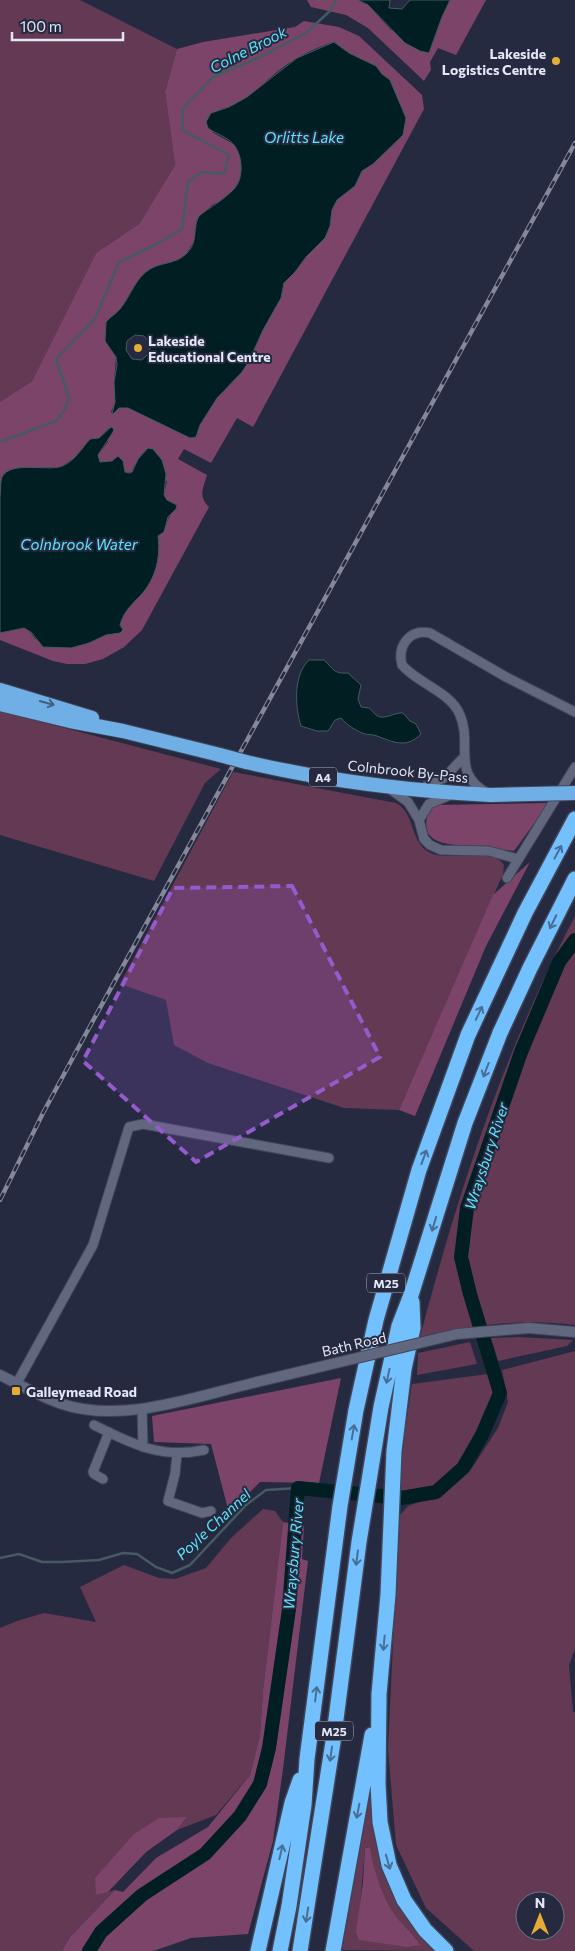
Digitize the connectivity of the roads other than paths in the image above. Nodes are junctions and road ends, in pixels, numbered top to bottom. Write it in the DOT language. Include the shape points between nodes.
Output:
graph roads {
  1 [pos="0,690"];
  2 [pos="0,704"];
  3 [pos="575,712"];
  4 [pos="123,730"];
  5 [pos="463,758"];
  6 [pos="575,767"];
  7 [pos="385,787"];
  8 [pos="416,790"];
  9 [pos="457,793"];
  10 [pos="575,793"];
  11 [pos="491,795"];
  12 [pos="575,819"];
  13 [pos="419,820"];
  14 [pos="518,859"];
  15 [pos="507,878"];
  16 [pos="575,878"];
  17 [pos="329,1158"];
  18 [pos="411,1295"];
  19 [pos="575,1332"];
  20 [pos="0,1375"];
  21 [pos="16,1383"];
  22 [pos="142,1409"];
  23 [pos="94,1425"];
  24 [pos="109,1432"];
  25 [pos="143,1447"];
  26 [pos="204,1450"];
  27 [pos="177,1454"];
  28 [pos="103,1479"];
  29 [pos="211,1511"];
  30 [pos="379,1694"];
  31 [pos="307,1759"];
  32 [pos="258,1951"];
  33 [pos="280,1951"];
  34 [pos="300,1951"];
  35 [pos="333,1951"];
  36 [pos="446,1951"];
  1 -- 4 [label="highway, Colnbrook By-Pass / A4, one-way"];
  2 -- 4 [label="highway, Colnbrook By-Pass / A4"];
  3 -- 5 [label="street" via="430,633 418,632 403,646 402,665 458,709 466,737"];
  4 -- 7 [label="highway, Colnbrook By-Pass / A4, bridge" via="246,762"];
  5 -- 8 [label="street" via="444,778"];
  5 -- 11 [label="street" via="472,780"];
  6 -- 14 [label="street"];
  7 -- 8 [label="highway, Colnbrook By-Pass / A4"];
  7 -- 13 [label="street" via="405,800"];
  8 -- 9 [label="highway, Colnbrook By-Pass / A4"];
  9 -- 11 [label="highway, Colnbrook By-Pass / A4"];
  9 -- 13 [label="street" via="433,802"];
  10 -- 11 [label="highway, Colnbrook By-Pass / A4, bridge"];
  31 -- 12 [label="highway, M25, one-way" via="344,1480 376,1320 419,1170 468,1035 525,913"];
  13 -- 14 [label="street" via="426,842 441,850 489,852"];
  14 -- 15 [label="street"];
  16 -- 18 [label="highway, M25, one-way" via="530,968 465,1123"];
  17 -- 21 [label="street" via="143,1124 129,1127 93,1245"];
  18 -- 30 [label="highway, M25, one-way" via="413,1328 399,1410"];
  18 -- 34 [label="highway, M25, one-way" via="381,1407 368,1483 320,1834"];
  19 -- 22 [label="street, Bath Road, bridge" via="529,1328 457,1334"];
  20 -- 21 [label="street, Bath Road"];
  21 -- 22 [label="street, Bath Road" via="62,1404 82,1409 107,1412"];
  22 -- 25 [label="street"];
  23 -- 24 [label="street"];
  24 -- 25 [label="street"];
  24 -- 28 [label="street" via="93,1472"];
  25 -- 27 [label="street"];
  26 -- 27 [label="street"];
  27 -- 29 [label="street" via="168,1501 202,1513"];
  30 -- 35 [label="highway, M25, one-way"];
  30 -- 36 [label="highway, M25, one-way" via="380,1814 389,1865 414,1916"];
  32 -- 31 [label="highway, M25, one-way" via="292,1804"];
  31 -- 33 [label="highway, M25" via="304,1805"];
}
